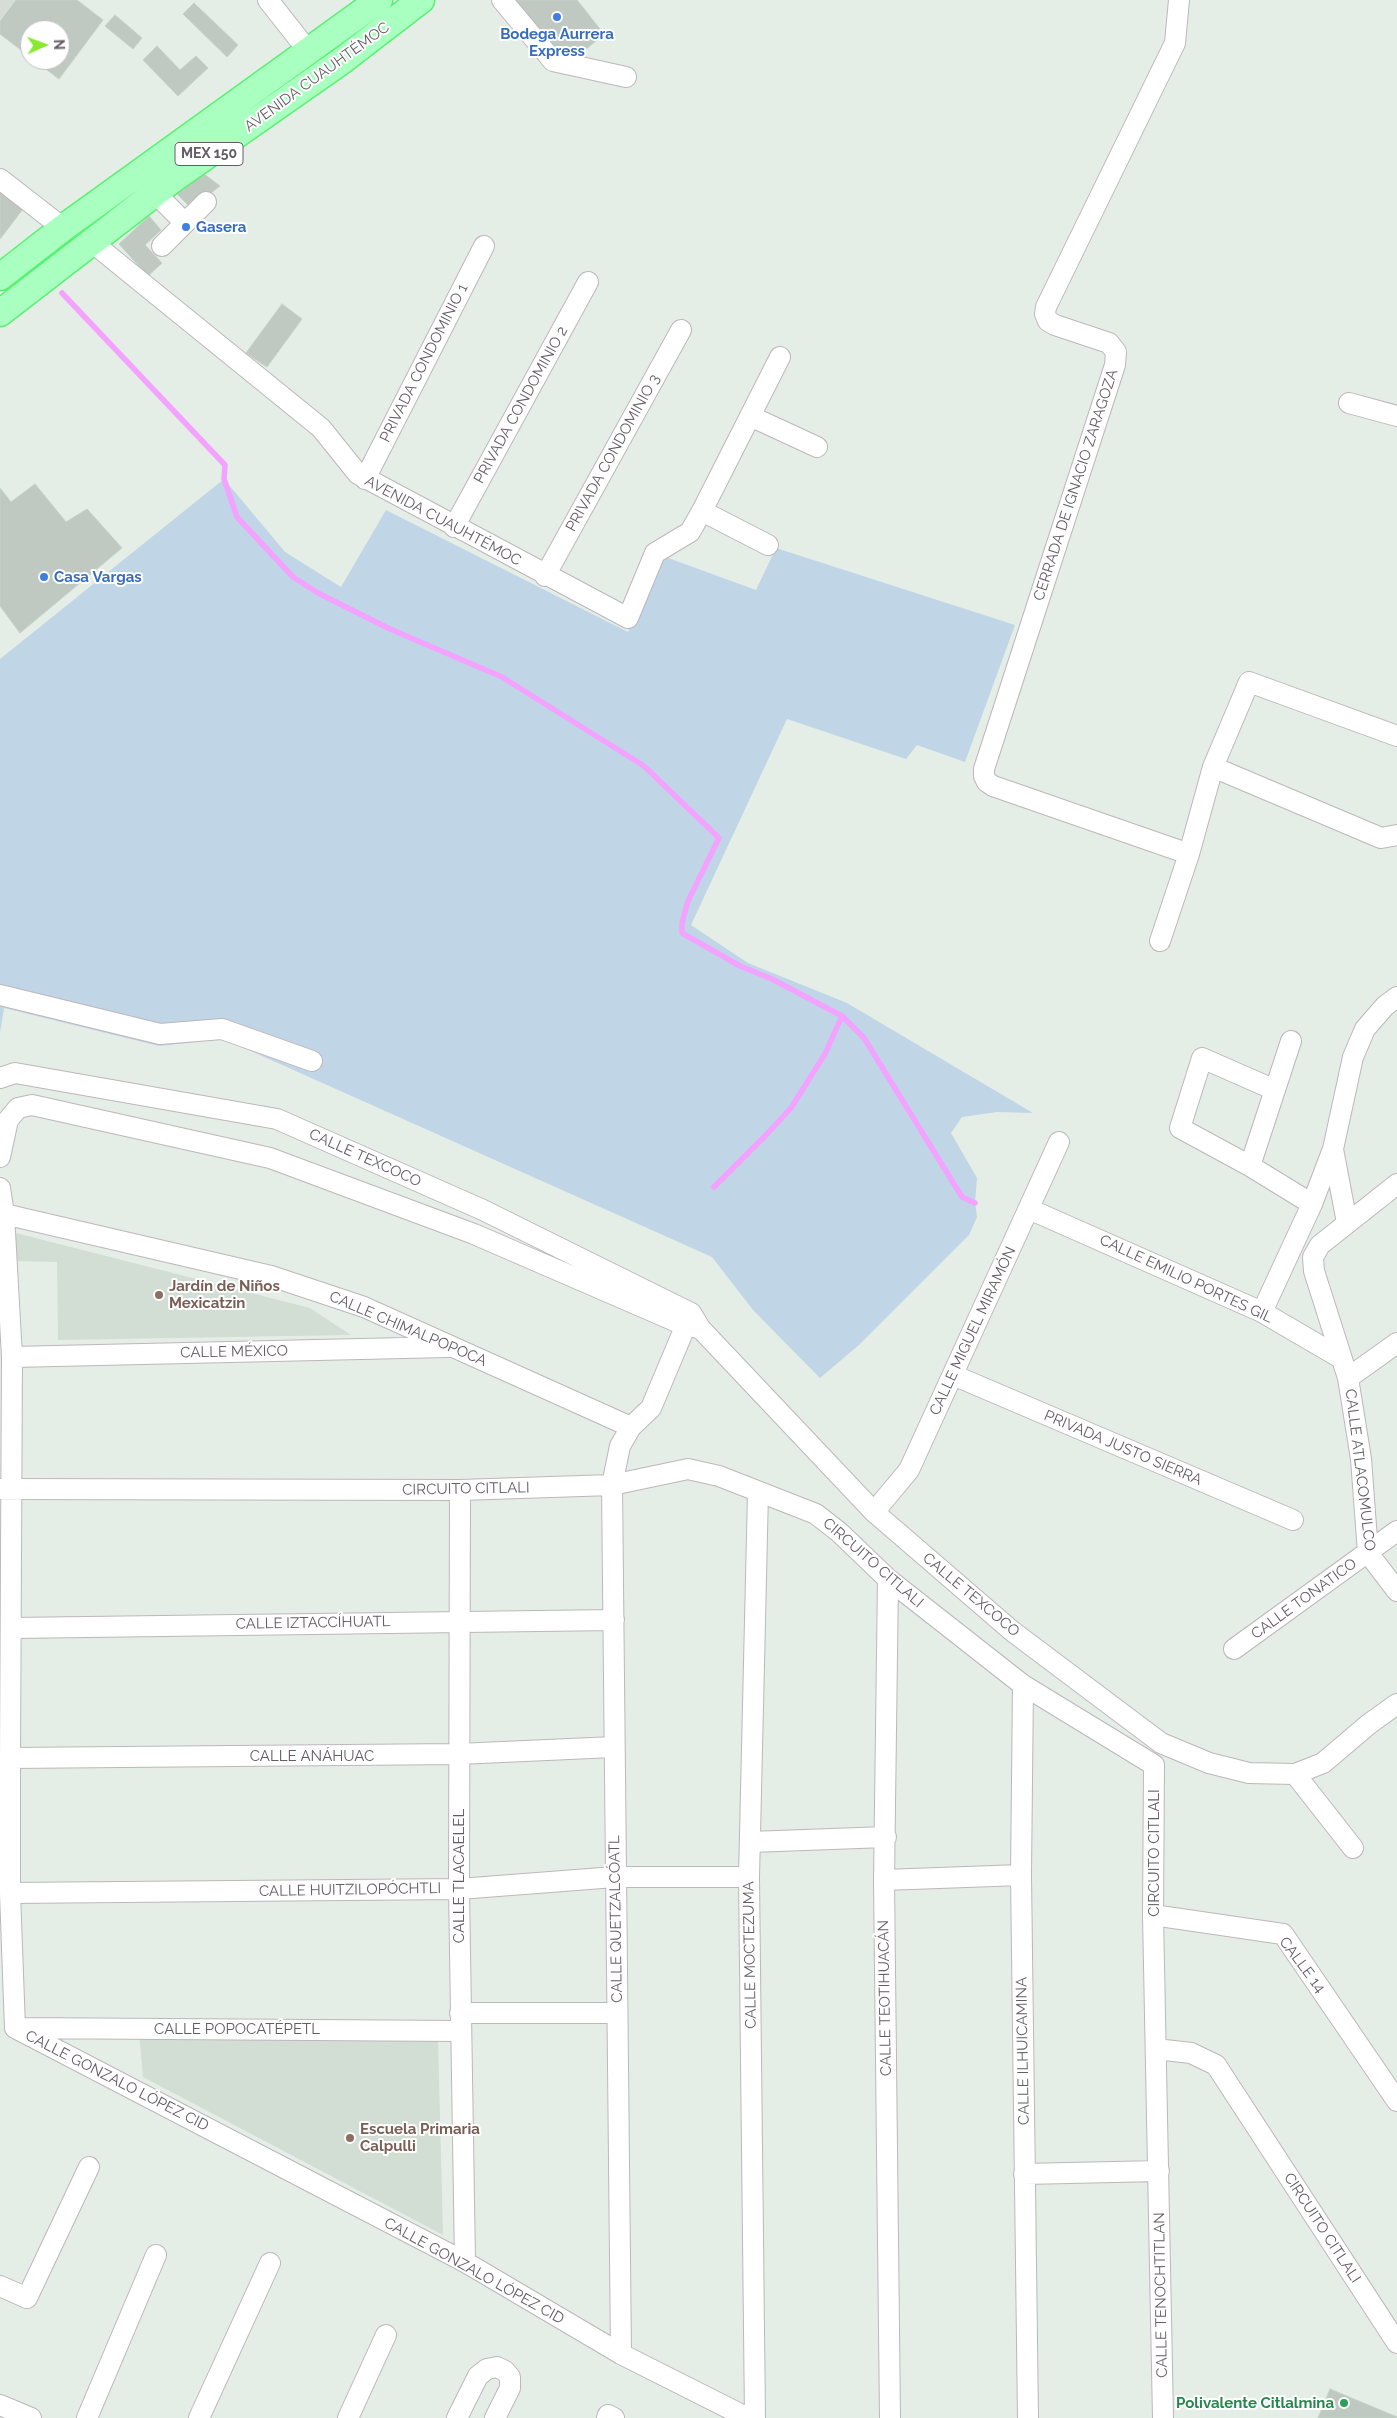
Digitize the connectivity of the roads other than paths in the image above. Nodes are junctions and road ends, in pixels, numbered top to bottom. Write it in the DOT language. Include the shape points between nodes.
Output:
graph roads {
  1 [pos="268,0"];
  2 [pos="378,0"];
  3 [pos="421,0"];
  4 [pos="502,0"];
  5 [pos="1178,0"];
  6 [pos="309,52"];
  7 [pos="626,77"];
  8 [pos="0,179"];
  9 [pos="155,193"];
  10 [pos="206,202"];
  11 [pos="185,223"];
  12 [pos="63,228"];
  13 [pos="93,243"];
  14 [pos="162,246"];
  15 [pos="484,246"];
  16 [pos="0,277"];
  17 [pos="588,282"];
  18 [pos="0,313"];
  19 [pos="681,330"];
  20 [pos="780,357"];
  21 [pos="1349,402"];
  22 [pos="750,416"];
  23 [pos="1397,416"];
  24 [pos="816,446"];
  25 [pos="365,479"];
  26 [pos="702,511"];
  27 [pos="454,527"];
  28 [pos="768,545"];
  29 [pos="545,576"];
  30 [pos="1397,736"];
  31 [pos="1213,767"];
  32 [pos="1397,835"];
  33 [pos="1189,854"];
  34 [pos="1160,941"];
  35 [pos="0,995"];
  36 [pos="1397,998"];
  37 [pos="1291,1041"];
  38 [pos="312,1061"];
  39 [pos="0,1078"];
  40 [pos="1275,1090"];
  41 [pos="1059,1142"];
  42 [pos="1333,1149"];
  43 [pos="0,1157"];
  44 [pos="1250,1166"];
  45 [pos="1397,1184"];
  46 [pos="0,1188"];
  47 [pos="1312,1204"];
  48 [pos="1029,1208"];
  49 [pos="4,1214"];
  50 [pos="1347,1223"];
  51 [pos="1262,1312"];
  52 [pos="692,1322"];
  53 [pos="1397,1343"];
  54 [pos="455,1347"];
  55 [pos="1339,1357"];
  56 [pos="12,1358"];
  57 [pos="953,1375"];
  58 [pos="1348,1378"];
  59 [pos="631,1427"];
  60 [pos="612,1485"];
  61 [pos="6,1489"];
  62 [pos="460,1490"];
  63 [pos="758,1492"];
  64 [pos="874,1512"];
  65 [pos="1293,1520"];
  66 [pos="1397,1530"];
  67 [pos="1368,1553"];
  68 [pos="888,1579"];
  69 [pos="1397,1591"];
  70 [pos="614,1620"];
  71 [pos="458,1621"];
  72 [pos="12,1628"];
  73 [pos="1234,1649"];
  74 [pos="1023,1685"];
  75 [pos="1397,1704"];
  76 [pos="614,1747"];
  77 [pos="458,1754"];
  78 [pos="10,1758"];
  79 [pos="1295,1774"];
  80 [pos="886,1837"];
  81 [pos="750,1842"];
  82 [pos="1353,1848"];
  83 [pos="1020,1875"];
  84 [pos="615,1877"];
  85 [pos="749,1877"];
  86 [pos="884,1880"];
  87 [pos="459,1889"];
  88 [pos="10,1893"];
  89 [pos="1153,1915"];
  90 [pos="616,2013"];
  91 [pos="460,2022"];
  92 [pos="15,2028"];
  93 [pos="1156,2049"];
  94 [pos="1397,2101"];
  95 [pos="89,2167"];
  96 [pos="1159,2171"];
  97 [pos="1024,2174"];
  98 [pos="156,2255"];
  99 [pos="464,2262"];
  100 [pos="270,2264"];
  101 [pos="0,2286"];
  102 [pos="386,2334"];
  103 [pos="1397,2343"];
  104 [pos="620,2354"];
  105 [pos="0,2405"];
  106 [pos="31,2418"];
  107 [pos="87,2418"];
  108 [pos="199,2418"];
  109 [pos="348,2418"];
  110 [pos="457,2418"];
  111 [pos="496,2418"];
  112 [pos="748,2418"];
  113 [pos="755,2418"];
  114 [pos="890,2418"];
  115 [pos="1028,2418"];
  116 [pos="1163,2418"];
  1 -- 6 [label="street"];
  2 -- 6 [label="main road, MEX 150"];
  3 -- 9 [label="main road, AVENIDA CUAUHTÉMOC / MEX 150" via="343,60"];
  4 -- 7 [label="street" via="553,61"];
  5 -- 33 [label="street, CERRADA DE IGNACIO ZARAGOZA" via="1175,43 1046,307 1048,321 1109,343 1116,352 1115,365 984,769 986,782 992,786"];
  6 -- 12 [label="main road, MEX 150"];
  8 -- 12 [label="street"];
  9 -- 11 [label="street"];
  9 -- 13 [label="main road, AVENIDA CUAUHTÉMOC / MEX 150"];
  10 -- 11 [label="street"];
  11 -- 14 [label="street"];
  12 -- 16 [label="main road, MEX 150"];
  13 -- 18 [label="main road, AVENIDA CUAUHTÉMOC / MEX 150"];
  13 -- 25 [label="street, AVENIDA CUAUHTÉMOC" via="321,428"];
  15 -- 25 [label="street, PRIVADA CONDOMINIO 1"];
  17 -- 27 [label="street, PRIVADA CONDOMINIO 2"];
  19 -- 29 [label="street, PRIVADA CONDOMINIO 3"];
  20 -- 22 [label="street"];
  21 -- 23 [label="street"];
  22 -- 24 [label="street"];
  22 -- 26 [label="street"];
  25 -- 27 [label="street, AVENIDA CUAUHTÉMOC"];
  26 -- 28 [label="street"];
  26 -- 29 [label="street, AVENIDA CUAUHTÉMOC" via="690,532 655,553 628,618"];
  27 -- 29 [label="street, AVENIDA CUAUHTÉMOC"];
  30 -- 31 [label="street" via="1249,682"];
  31 -- 32 [label="street" via="1381,838"];
  31 -- 33 [label="street"];
  33 -- 34 [label="street"];
  35 -- 38 [label="street" via="160,1034 222,1029"];
  36 -- 42 [label="street" via="1385,1006 1365,1029 1353,1057"];
  37 -- 40 [label="street"];
  39 -- 52 [label="street, CALLE TEXCOCO" via="15,1073 277,1119 483,1210"];
  40 -- 44 [label="street"];
  40 -- 44 [label="street" via="1202,1058 1180,1128"];
  41 -- 48 [label="street, CALLE MIGUEL MIRAMÓN"];
  42 -- 47 [label="street"];
  42 -- 50 [label="street"];
  43 -- 52 [label="street, CALLE TEXCOCO" via="8,1120 18,1108 32,1105 270,1158 474,1234"];
  44 -- 47 [label="street"];
  45 -- 50 [label="street"];
  46 -- 49 [label="street, CALLE GONZALO LÓPEZ CID"];
  47 -- 51 [label="street"];
  48 -- 51 [label="street, CALLE EMILIO PORTES GIL"];
  48 -- 57 [label="street, CALLE MIGUEL MIRAMÓN"];
  49 -- 54 [label="street, CALLE CHIMALPOPOCA" via="270,1276 364,1308"];
  49 -- 56 [label="street, CALLE GONZALO LÓPEZ CID"];
  50 -- 55 [label="street, CALLE ATLACOMULCO" via="1320,1245 1313,1257 1314,1271"];
  51 -- 55 [label="street, CALLE EMILIO PORTES GIL"];
  52 -- 59 [label="street" via="651,1408"];
  52 -- 64 [label="street, CALLE TEXCOCO"];
  53 -- 58 [label="street"];
  54 -- 56 [label="street, CALLE MÉXICO"];
  54 -- 59 [label="street, CALLE CHIMALPOPOCA"];
  55 -- 58 [label="street, CALLE ATLACOMULCO"];
  56 -- 61 [label="street, CALLE GONZALO LÓPEZ CID"];
  57 -- 64 [label="street, CALLE MIGUEL MIRAMÓN" via="910,1470"];
  57 -- 65 [label="street, PRIVADA JUSTO SIERRA"];
  58 -- 67 [label="street, CALLE ATLACOMULCO" via="1361,1459"];
  59 -- 60 [label="street, CALLE QUETZALCÓATL" via="620,1446"];
  60 -- 62 [label="street, CIRCUITO CITLALI"];
  60 -- 63 [label="street, CIRCUITO CITLALI" via="688,1469 719,1476"];
  60 -- 70 [label="street, CALLE QUETZALCÓATL"];
  61 -- 62 [label="street, CIRCUITO CITLALI"];
  61 -- 72 [label="street, CALLE GONZALO LÓPEZ CID"];
  62 -- 71 [label="street, CALLE TLACAELEL"];
  63 -- 68 [label="street, CIRCUITO CITLALI" via="816,1514"];
  63 -- 81 [label="street, CALLE MOCTEZUMA"];
  64 -- 79 [label="street, CALLE TEXCOCO" via="1012,1631 1161,1743 1209,1763 1248,1773"];
  66 -- 67 [label="street, CALLE TONATICO"];
  67 -- 69 [label="street, CALLE ATLACOMULCO"];
  67 -- 73 [label="street, CALLE TONATICO"];
  68 -- 74 [label="street, CIRCUITO CITLALI"];
  68 -- 80 [label="street, CALLE TEOTIHUACÁN"];
  70 -- 71 [label="street, CALLE IZTACCÍHUATL"];
  70 -- 76 [label="street, CALLE QUETZALCÓATL"];
  71 -- 72 [label="street, CALLE IZTACCÍHUATL"];
  71 -- 77 [label="street, CALLE TLACAELEL"];
  72 -- 78 [label="street, CALLE GONZALO LÓPEZ CID"];
  74 -- 83 [label="street, CALLE ILHUICAMINA"];
  74 -- 89 [label="street, CIRCUITO CITLALI" via="1154,1765"];
  75 -- 79 [label="street" via="1324,1763"];
  76 -- 77 [label="street, CALLE ANÁHUAC"];
  76 -- 84 [label="street, CALLE QUETZALCÓATL"];
  77 -- 78 [label="street, CALLE ANÁHUAC"];
  77 -- 87 [label="street, CALLE TLACAELEL"];
  78 -- 88 [label="street, CALLE GONZALO LÓPEZ CID"];
  79 -- 82 [label="street"];
  80 -- 81 [label="street"];
  80 -- 86 [label="street, CALLE TEOTIHUACÁN"];
  81 -- 85 [label="street, CALLE MOCTEZUMA"];
  83 -- 86 [label="street"];
  83 -- 97 [label="street, CALLE ILHUICAMINA"];
  84 -- 85 [label="street, CALLE HUITZILOPÓCHTLI"];
  84 -- 87 [label="street, CALLE HUITZILOPÓCHTLI"];
  84 -- 90 [label="street, CALLE QUETZALCÓATL"];
  85 -- 113 [label="street, CALLE MOCTEZUMA"];
  86 -- 114 [label="street, CALLE TEOTIHUACÁN"];
  87 -- 88 [label="street, CALLE HUITZILOPÓCHTLI"];
  87 -- 91 [label="street, CALLE TLACAELEL"];
  88 -- 92 [label="street, CALLE GONZALO LÓPEZ CID"];
  89 -- 93 [label="street, CIRCUITO CITLALI"];
  89 -- 94 [label="street, CALLE 14" via="1283,1934"];
  90 -- 91 [label="street, CALLE POPOCATÉPETL"];
  90 -- 104 [label="street, CALLE QUETZALCÓATL"];
  91 -- 92 [label="street, CALLE POPOCATÉPETL"];
  91 -- 99 [label="street, CALLE TLACAELEL"];
  92 -- 99 [label="street, CALLE GONZALO LÓPEZ CID"];
  93 -- 96 [label="street, CIRCUITO CITLALI"];
  93 -- 103 [label="street, CIRCUITO CITLALI" via="1191,2053 1216,2065"];
  95 -- 101 [label="street" via="27,2298"];
  96 -- 97 [label="street"];
  96 -- 116 [label="street, CALLE TENOCHTITLAN"];
  97 -- 115 [label="street, CALLE ILHUICAMINA"];
  98 -- 107 [label="street"];
  99 -- 104 [label="street, CALLE GONZALO LÓPEZ CID"];
  100 -- 108 [label="street"];
  102 -- 109 [label="street"];
  104 -- 112 [label="street, CALLE GONZALO LÓPEZ CID"];
  105 -- 106 [label="street"];
  110 -- 111 [label="street" via="478,2376 497,2367 510,2377 510,2388"];
}
